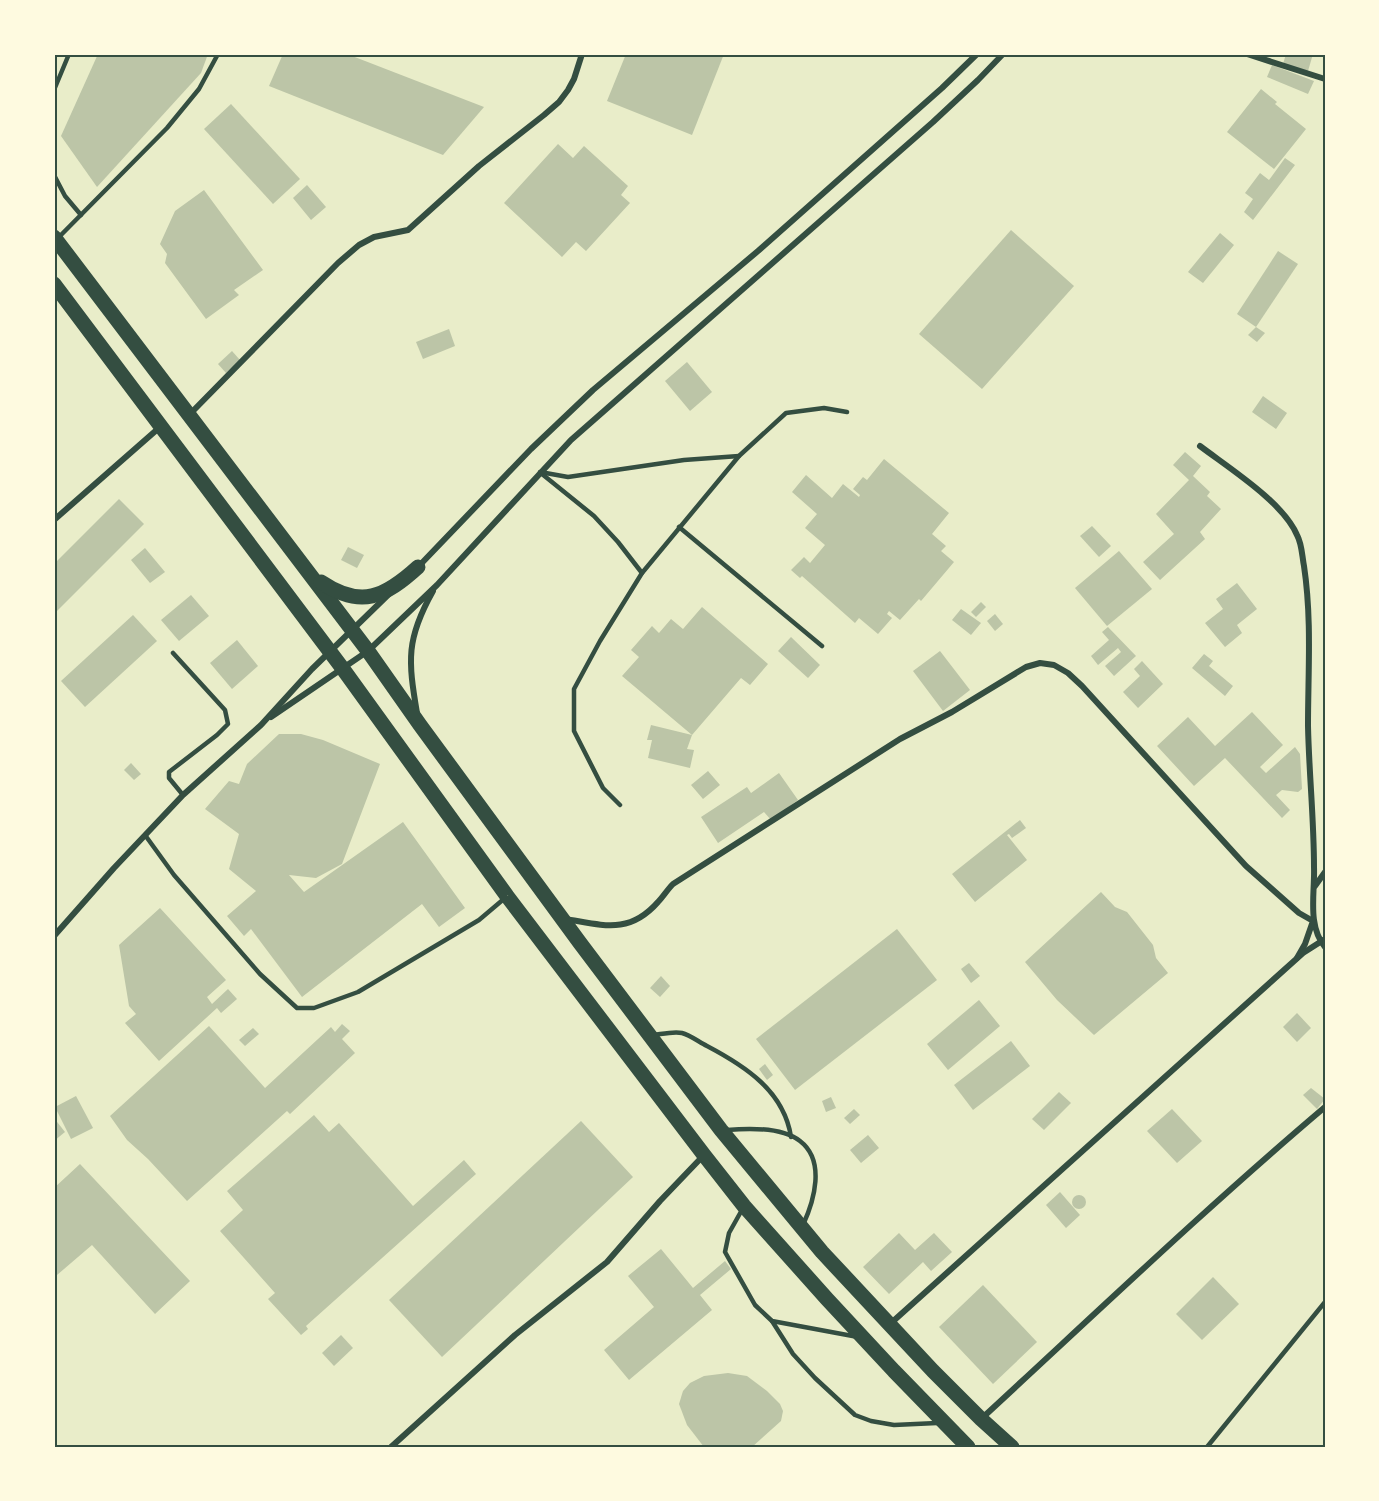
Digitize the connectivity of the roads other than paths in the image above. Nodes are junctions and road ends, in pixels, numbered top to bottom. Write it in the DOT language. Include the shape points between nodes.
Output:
graph roads {
  1 [pos="69,54"];
  2 [pos="218,54"];
  3 [pos="582,54"];
  4 [pos="977,54"];
  5 [pos="1004,54"];
  6 [pos="1247,54"];
  7 [pos="1325,80"];
  8 [pos="54,90"];
  9 [pos="54,175"];
  10 [pos="81,215"];
  11 [pos="55,238"];
  12 [pos="54,285"];
  13 [pos="847,412"];
  14 [pos="189,415"];
  15 [pos="161,426"];
  16 [pos="1200,446"];
  17 [pos="739,456"];
  18 [pos="540,472"];
  19 [pos="54,520"];
  20 [pos="679,527"];
  21 [pos="418,567"];
  22 [pos="642,573"];
  23 [pos="311,575"];
  24 [pos="437,585"];
  25 [pos="352,630"];
  26 [pos="822,646"];
  27 [pos="368,651"];
  28 [pos="329,652"];
  29 [pos="173,653"];
  30 [pos="343,669"];
  31 [pos="261,725"];
  32 [pos="420,725"];
  33 [pos="183,795"];
  34 [pos="620,805"];
  35 [pos="145,835"];
  36 [pos="1325,872"];
  37 [pos="1314,886"];
  38 [pos="507,896"];
  39 [pos="562,918"];
  40 [pos="1313,921"];
  41 [pos="54,936"];
  42 [pos="1324,942"];
  43 [pos="1297,958"];
  44 [pos="648,1035"];
  45 [pos="1325,1107"];
  46 [pos="721,1130"];
  47 [pos="791,1137"];
  48 [pos="704,1155"];
  49 [pos="744,1206"];
  50 [pos="801,1227"];
  51 [pos="1325,1302"];
  52 [pos="772,1321"];
  53 [pos="890,1324"];
  54 [pos="864,1338"];
  55 [pos="981,1419"];
  56 [pos="943,1422"];
  57 [pos="391,1447"];
  58 [pos="968,1447"];
  59 [pos="1012,1447"];
  60 [pos="1208,1447"];
  1 -- 8 [label="lane"];
  2 -- 10 [label="lane" via="199,89 168,128"];
  3 -- 14 [label="street" via="574,79 559,102 479,166 408,231 374,237 359,245"];
  4 -- 21 [label="street" via="758,251 593,390"];
  5 -- 18 [label="street" via="933,123 571,440"];
  6 -- 7 [label="street"];
  9 -- 10 [label="lane"];
  10 -- 11 [label="lane"];
  11 -- 14 [label="main road"];
  12 -- 15 [label="main road"];
  13 -- 17 [label="lane" via="824,408 786,413"];
  14 -- 23 [label="main road"];
  15 -- 19 [label="street"];
  15 -- 28 [label="main road"];
  16 -- 37 [label="street" via="1270,500 1298,535 1309,613 1308,729"];
  17 -- 18 [label="lane" via="568,477"];
  17 -- 20 [label="lane"];
  18 -- 22 [label="lane" via="594,516"];
  18 -- 24 [label="street"];
  20 -- 22 [label="lane"];
  20 -- 26 [label="lane"];
  21 -- 23 [label="main road" via="391,589 370,597 351,597 334,591"];
  21 -- 25 [label="street"];
  22 -- 34 [label="lane" via="574,689 574,731 603,788"];
  23 -- 25 [label="main road"];
  24 -- 27 [label="street"];
  24 -- 32 [label="street" via="412,637 410,675"];
  25 -- 27 [label="main road"];
  25 -- 28 [label="street"];
  27 -- 30 [label="street"];
  27 -- 32 [label="main road"];
  28 -- 30 [label="main road"];
  28 -- 31 [label="street"];
  29 -- 33 [label="lane" via="225,710 228,724 169,772 169,778"];
  30 -- 31 [label="street"];
  30 -- 38 [label="main road"];
  31 -- 33 [label="street"];
  32 -- 39 [label="main road"];
  33 -- 35 [label="street"];
  35 -- 38 [label="lane" via="174,875 260,974 297,1008 314,1008 358,992 479,920"];
  35 -- 41 [label="street"];
  36 -- 37 [label="street"];
  37 -- 40 [label="street"];
  38 -- 48 [label="main road"];
  39 -- 40 [label="street" via="625,926 659,902 673,884 865,761 1026,667 1041,663 1068,673 1246,866"];
  39 -- 44 [label="main road"];
  40 -- 42 [label="street"];
  40 -- 43 [label="street"];
  42 -- 43 [label="street"];
  43 -- 53 [label="street"];
  44 -- 46 [label="main road"];
  44 -- 47 [label="lane" via="681,1033 746,1068 767,1087 784,1111"];
  45 -- 55 [label="street" via="1128,1281"];
  46 -- 47 [label="lane" via="764,1129"];
  46 -- 50 [label="main road"];
  47 -- 50 [label="lane" via="807,1149 816,1175"];
  48 -- 49 [label="main road"];
  48 -- 57 [label="street" via="607,1262 515,1335"];
  49 -- 52 [label="lane" via="729,1233 725,1252 755,1305"];
  49 -- 54 [label="main road"];
  50 -- 53 [label="main road"];
  51 -- 60 [label="lane"];
  52 -- 54 [label="lane"];
  52 -- 56 [label="lane" via="793,1354 855,1415 894,1425"];
  53 -- 55 [label="main road"];
  54 -- 56 [label="main road"];
  55 -- 59 [label="main road"];
  56 -- 58 [label="main road"];
}
